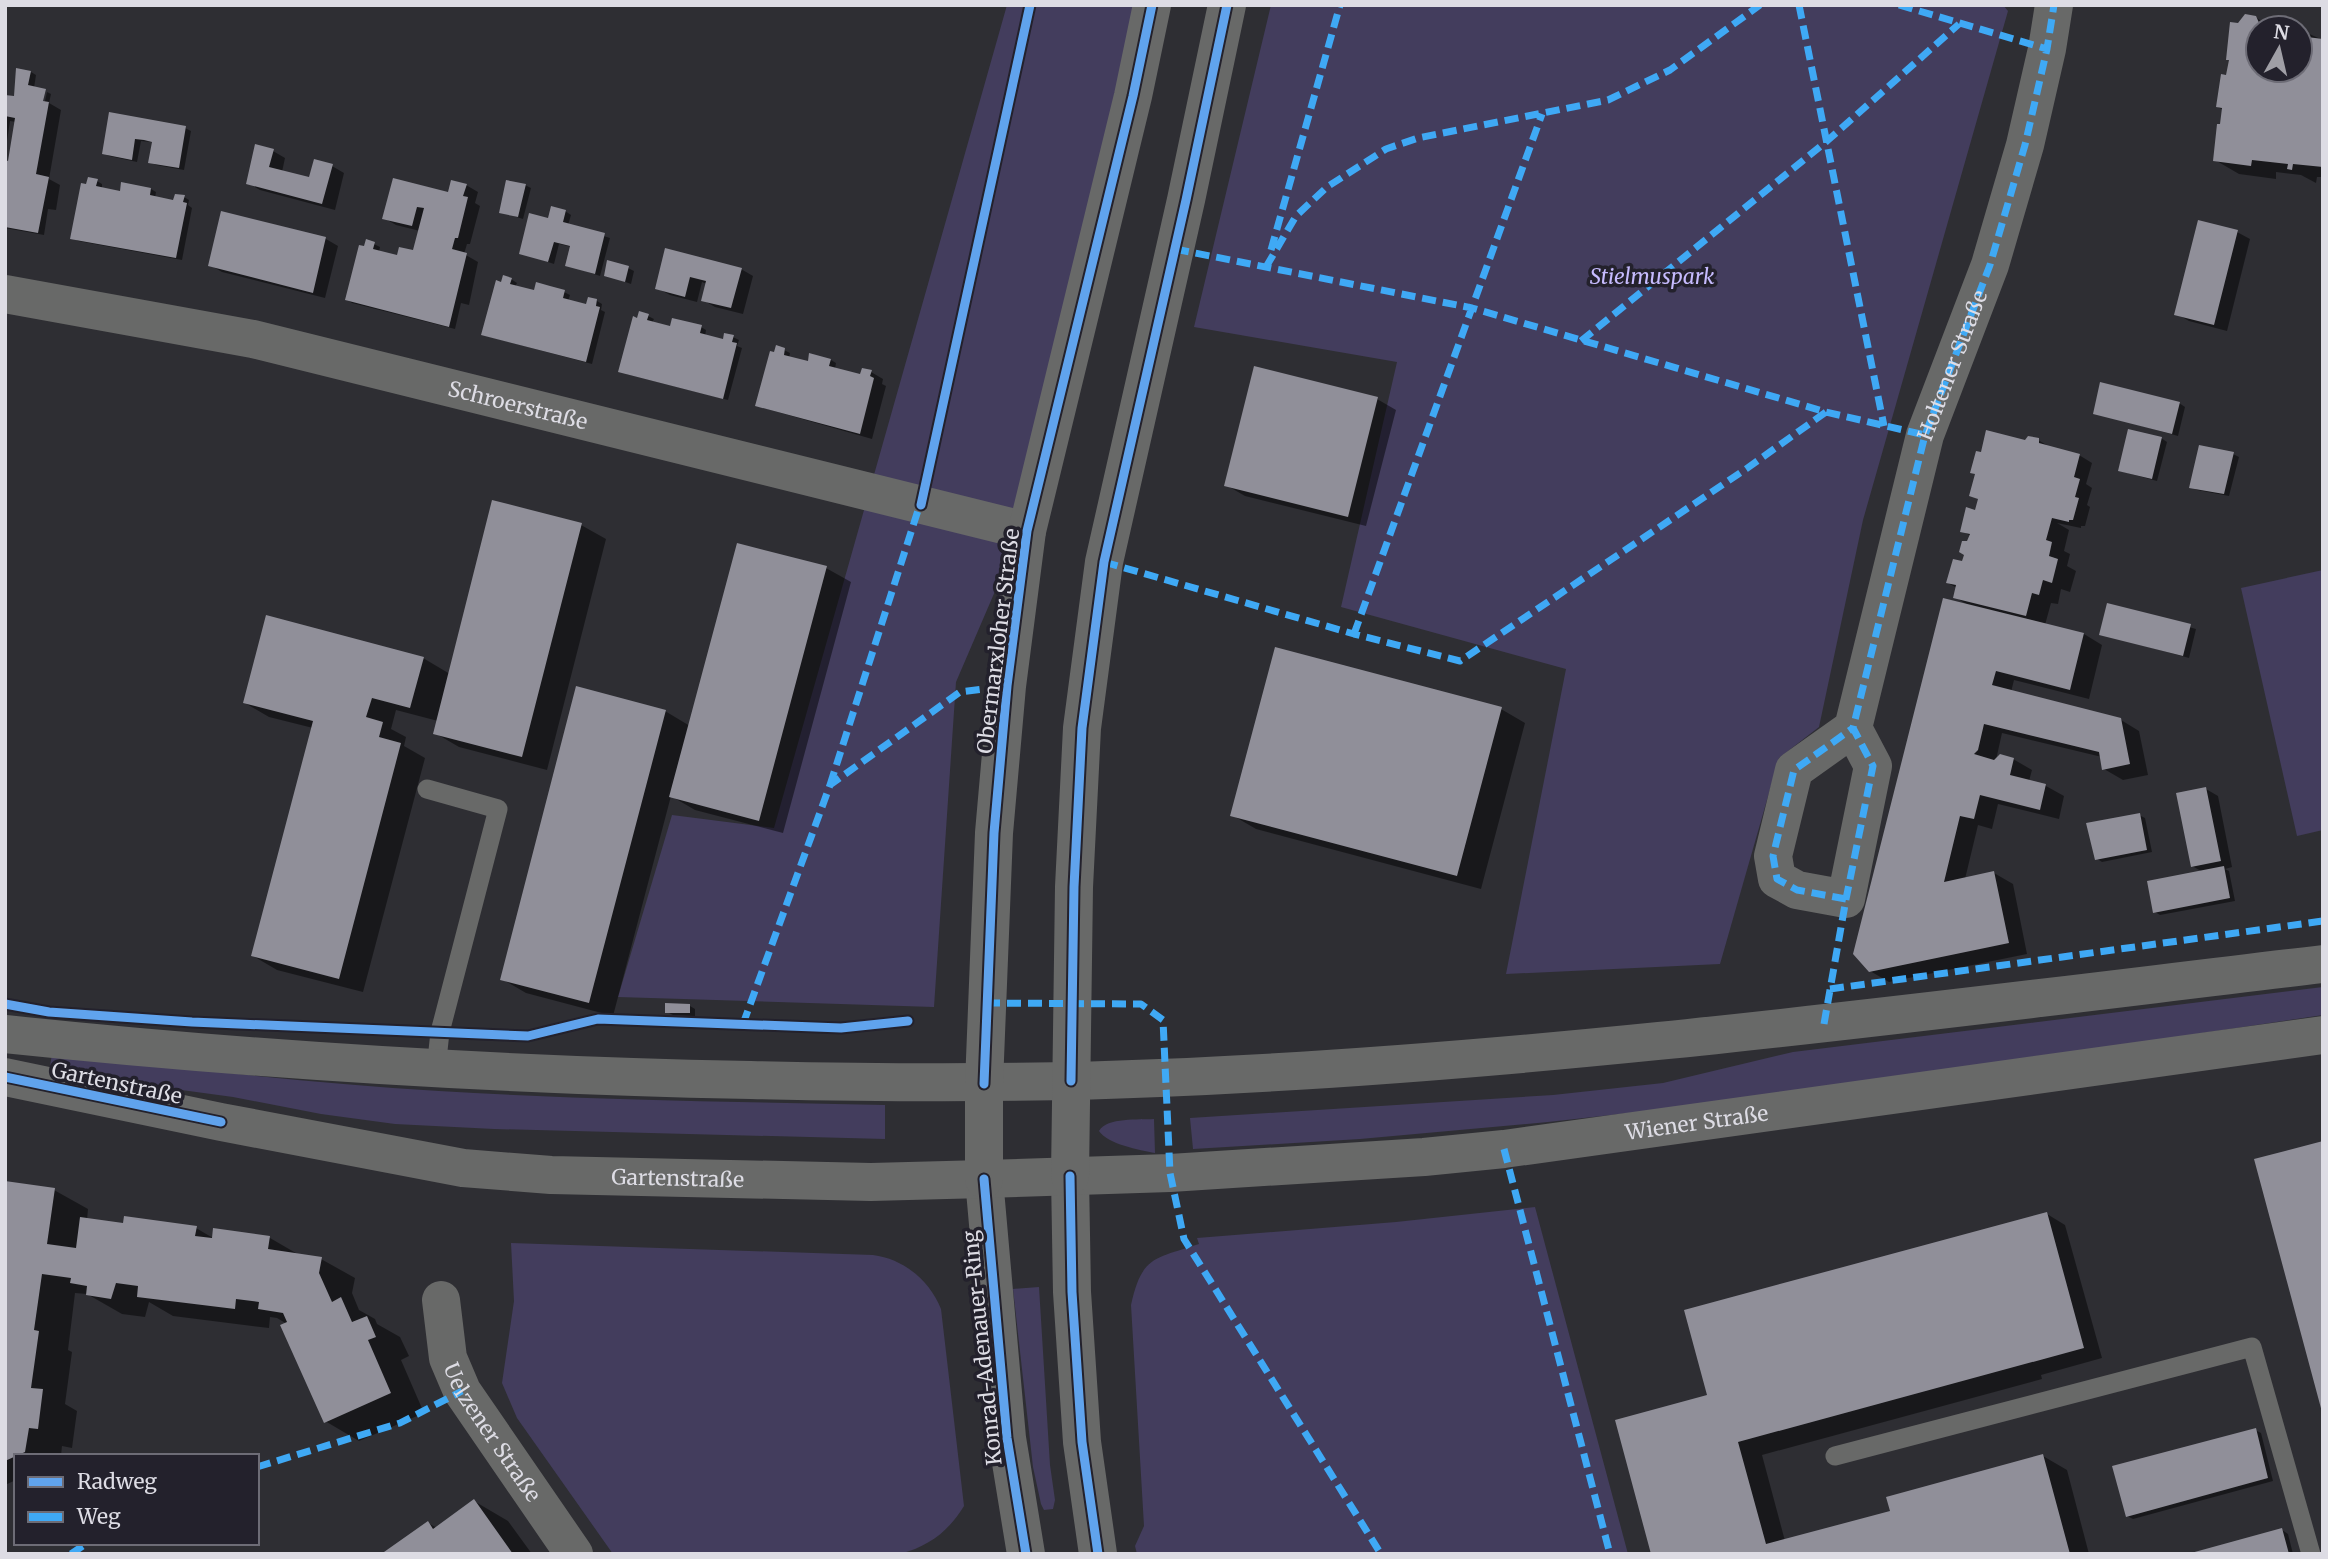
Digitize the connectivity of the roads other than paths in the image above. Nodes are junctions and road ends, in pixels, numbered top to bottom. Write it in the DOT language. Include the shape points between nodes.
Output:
graph roads {
  1 [pos="1152,5"];
  2 [pos="1227,5"];
  3 [pos="2054,5"];
  4 [pos="5,294"];
  5 [pos="1027,531"];
  6 [pos="1853,728"];
  7 [pos="427,789"];
  8 [pos="2323,964"];
  9 [pos="5,1034"];
  10 [pos="2323,1035"];
  11 [pos="436,1069"];
  12 [pos="5,1077"];
  13 [pos="1071,1081"];
  14 [pos="984,1084"];
  15 [pos="1070,1176"];
  16 [pos="984,1179"];
  17 [pos="441,1300"];
  18 [pos="1835,1456"];
  19 [pos="574,1554"];
  20 [pos="1026,1554"];
  21 [pos="1098,1554"];
  22 [pos="2311,1554"];
  1 -- 5 [label="street, Obermarxloher Straße"];
  2 -- 13 [label="street" via="1104,562 1082,728"];
  3 -- 6 [label="street, Holtener Straße" via="2025,145 1990,265 1925,435"];
  4 -- 5 [label="street, Schroerstraße" via="253,339"];
  5 -- 14 [label="street, Obermarxloher Straße" via="994,834"];
  7 -- 11 [label="lane" via="498,809 440,1032"];
  8 -- 13 [label="street" via="1607,1048"];
  9 -- 11 [label="street, Gartenstraße"];
  10 -- 15 [label="street, Wiener Straße" via="1504,1149"];
  11 -- 14 [label="street, Gartenstraße" via="632,1078"];
  12 -- 16 [label="street, Gartenstraße" via="463,1168 715,1180"];
  13 -- 14 [label="street, Gartenstraße"];
  13 -- 15 [label="street"];
  14 -- 16 [label="street, Obermarxloher Straße"];
  15 -- 16 [label="street, Wiener Straße"];
  15 -- 21 [label="street" via="1082,1442"];
  16 -- 20 [label="street, Konrad-Adenauer-Ring" via="1007,1438"];
  17 -- 19 [label="street, Uelzener Straße" via="448,1359 462,1391"];
  18 -- 22 [label="lane" via="2252,1347"];
}
